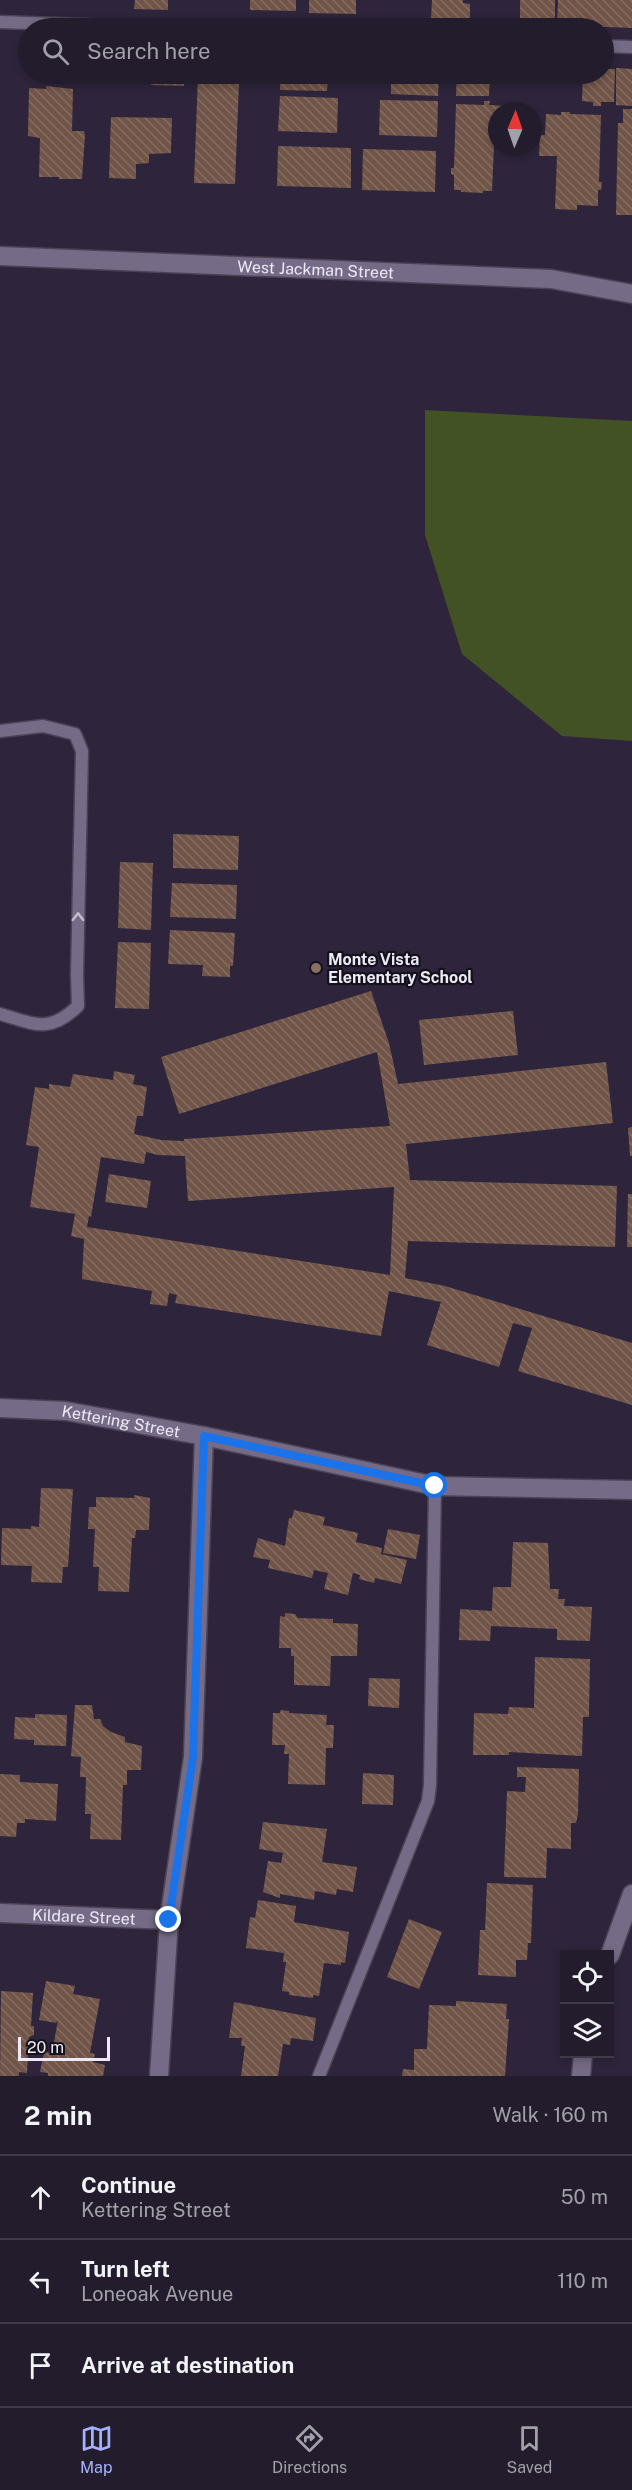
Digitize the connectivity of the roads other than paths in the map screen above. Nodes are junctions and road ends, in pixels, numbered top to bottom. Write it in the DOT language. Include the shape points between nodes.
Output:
graph roads {
  1 [pos="0,22"];
  2 [pos="18,23"];
  3 [pos="614,46"];
  4 [pos="632,47"];
  5 [pos="0,256"];
  6 [pos="632,294"];
  7 [pos="0,731"];
  8 [pos="0,1014"];
  9 [pos="0,1408"];
  10 [pos="204,1436"];
  11 [pos="435,1486"];
  12 [pos="632,1490"];
  13 [pos="632,1894"];
  14 [pos="0,1913"];
  15 [pos="169,1920"];
  16 [pos="611,1950"];
  17 [pos="583,2058"];
  18 [pos="159,2076"];
  19 [pos="319,2076"];
  20 [pos="581,2076"];
  1 -- 2 [label="lane"];
  3 -- 4 [label="lane"];
  5 -- 6 [label="street, West Jackman Street" via="551,279"];
  8 -- 7 [label="lane, one-way" via="43,1026 64,1020 78,1006 82,751 75,734 43,726"];
  9 -- 10 [label="street, Kettering Street" via="66,1411"];
  10 -- 11 [label="street, Kettering Street"];
  10 -- 15 [label="street" via="193,1757"];
  11 -- 12 [label="street, Kettering Street"];
  11 -- 19 [label="lane" via="428,1801"];
  13 -- 16 [label="street"];
  14 -- 15 [label="street, Kildare Street"];
  15 -- 18 [label="street"];
  17 -- 20 [label="street"];
}
